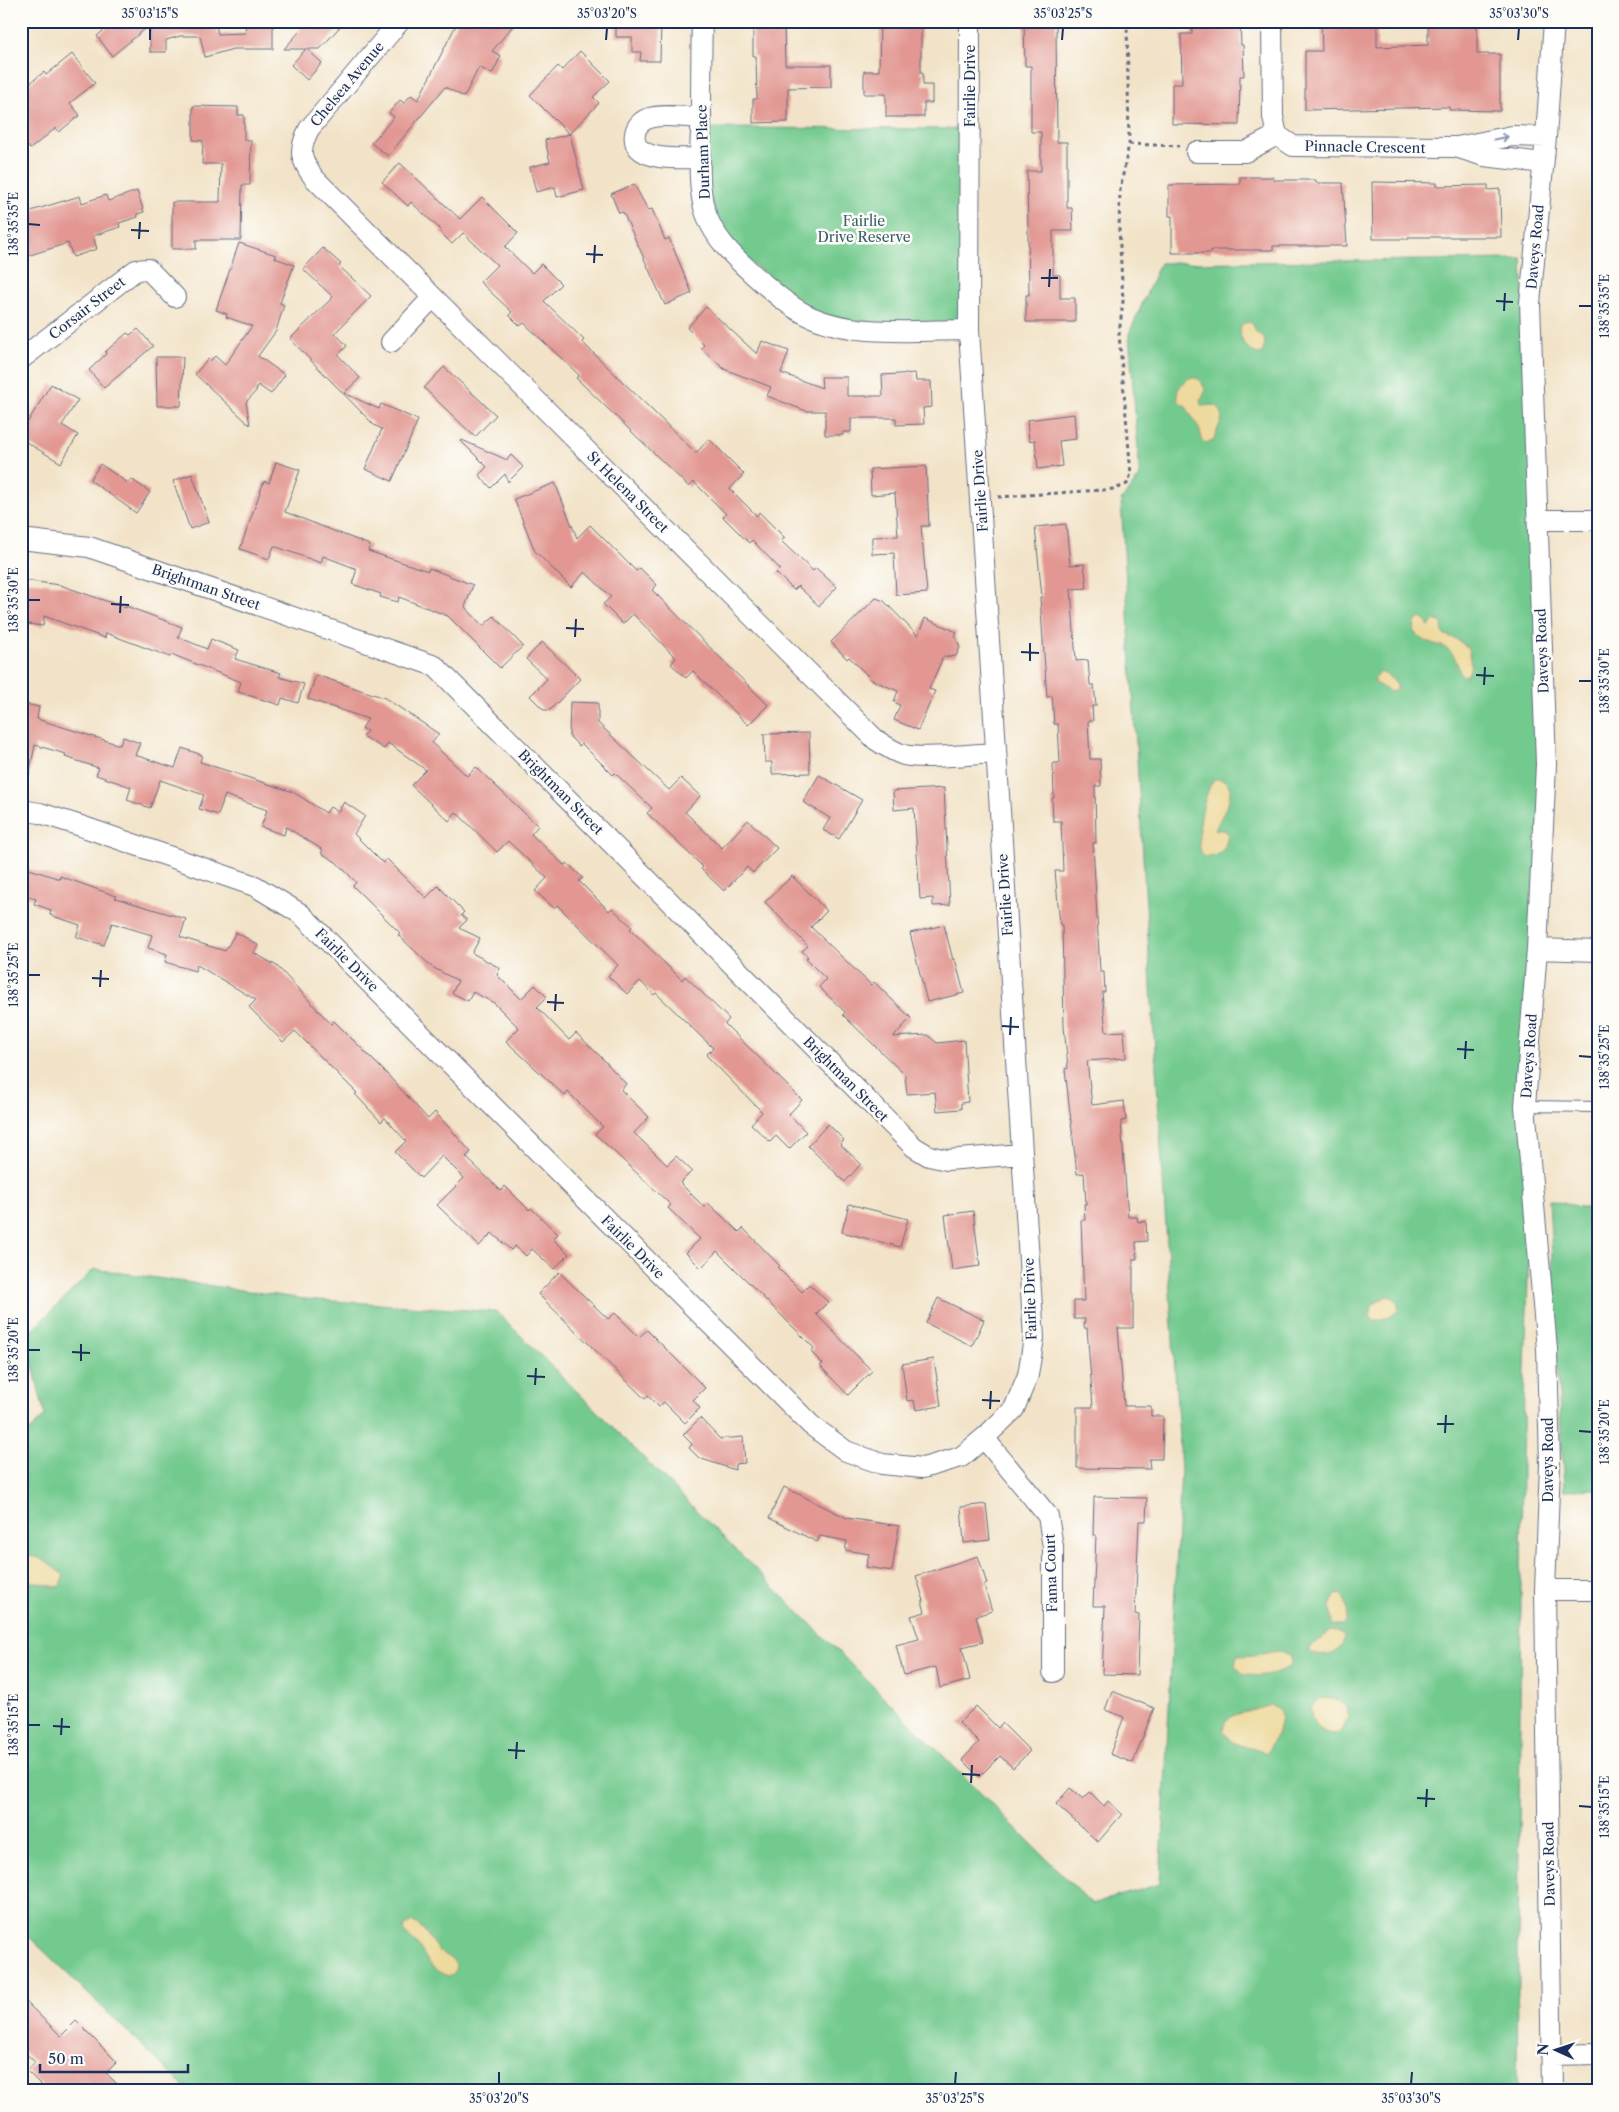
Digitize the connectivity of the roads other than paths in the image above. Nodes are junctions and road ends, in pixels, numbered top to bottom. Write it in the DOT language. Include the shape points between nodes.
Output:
graph roads {
  1 [pos="400,21"];
  2 [pos="702,21"];
  3 [pos="970,21"];
  4 [pos="1272,21"];
  5 [pos="1554,21"];
  6 [pos="700,118"];
  7 [pos="1277,135"];
  8 [pos="1546,137"];
  9 [pos="1457,148"];
  10 [pos="301,151"];
  11 [pos="1196,152"];
  12 [pos="700,158"];
  13 [pos="1542,163"];
  14 [pos="175,297"];
  15 [pos="433,297"];
  16 [pos="969,330"];
  17 [pos="391,342"];
  18 [pos="21,359"];
  19 [pos="1538,520"];
  20 [pos="1598,520"];
  21 [pos="21,539"];
  22 [pos="996,753"];
  23 [pos="21,810"];
  24 [pos="1537,949"];
  25 [pos="1598,951"];
  26 [pos="1525,1106"];
  27 [pos="1598,1107"];
  28 [pos="1022,1154"];
  29 [pos="984,1438"];
  30 [pos="1545,1590"];
  31 [pos="1598,1590"];
  32 [pos="1053,1672"];
  33 [pos="1598,2054"];
  34 [pos="1551,2055"];
  35 [pos="1552,2091"];
  1 -- 10 [label="street, Chelsea Avenue" via="318,118 302,142"];
  2 -- 6 [label="street, Durham Place"];
  3 -- 16 [label="street, Fairlie Drive"];
  4 -- 7 [label="street" via="1273,117"];
  5 -- 8 [label="street, Daveys Road"];
  6 -- 12 [label="street, Durham Place"];
  6 -- 12 [label="street" via="651,117 639,124 635,135 636,144 643,153 666,158"];
  7 -- 9 [label="street, Pinnacle Crescent" via="1292,146"];
  7 -- 11 [label="street" via="1244,152"];
  9 -- 8 [label="street, Pinnacle Crescent, one-way" via="1512,136"];
  8 -- 13 [label="street, Daveys Road"];
  9 -- 13 [label="street, Pinnacle Crescent" via="1484,156"];
  10 -- 15 [label="street, St Helena Street" via="302,162 314,178"];
  12 -- 16 [label="street, Durham Place" via="705,213 716,236 734,258 778,296 805,314 832,325 858,330"];
  13 -- 19 [label="street, Daveys Road" via="1530,303"];
  14 -- 18 [label="street, Corsair Street" via="148,269 136,270"];
  15 -- 17 [label="street"];
  15 -- 22 [label="street, St Helena Street" via="876,740 890,750 919,757"];
  16 -- 22 [label="street, Fairlie Drive"];
  19 -- 20 [label="street"];
  19 -- 24 [label="street, Daveys Road" via="1546,764"];
  21 -- 28 [label="street, Brightman Street" via="89,547 435,666 914,1147 929,1156 947,1160"];
  22 -- 28 [label="street, Fairlie Drive"];
  23 -- 29 [label="street, Fairlie Drive" via="78,825 255,886 301,914 811,1425 846,1451 882,1464 923,1468 961,1458"];
  24 -- 25 [label="street"];
  24 -- 26 [label="street, Daveys Road"];
  26 -- 27 [label="lane"];
  26 -- 30 [label="street, Daveys Road" via="1547,1349 1550,1465"];
  28 -- 29 [label="street, Fairlie Drive" via="1034,1338 1028,1375 1014,1409"];
  29 -- 32 [label="street, Fama Court" via="1048,1516 1053,1546"];
  30 -- 31 [label="street"];
  30 -- 34 [label="street, Daveys Road"];
  33 -- 34 [label="street"];
  34 -- 35 [label="street, Daveys Road"];
}
